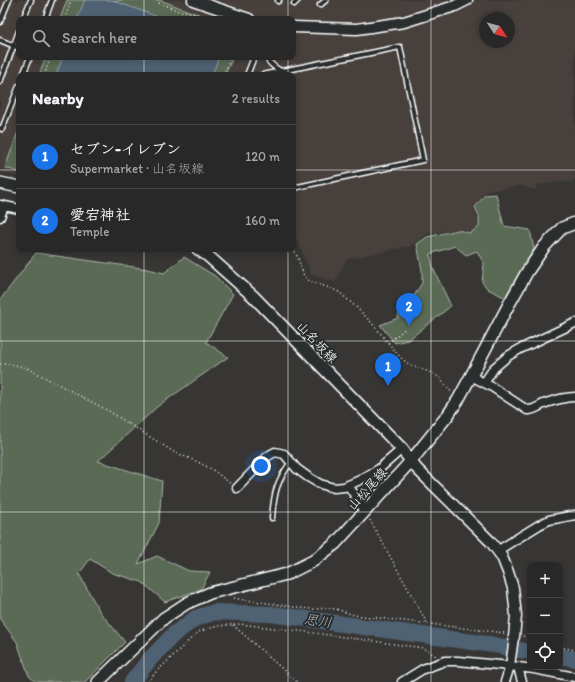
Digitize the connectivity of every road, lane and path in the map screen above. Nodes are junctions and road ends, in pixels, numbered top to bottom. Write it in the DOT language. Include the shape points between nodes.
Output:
graph roads {
  1 [pos="9,0"];
  2 [pos="31,0"];
  3 [pos="52,0"];
  4 [pos="72,0"];
  5 [pos="156,0"];
  6 [pos="193,0"];
  7 [pos="298,0"];
  8 [pos="326,0"];
  9 [pos="467,0"];
  10 [pos="454,3"];
  11 [pos="294,4"];
  12 [pos="320,5"];
  13 [pos="24,16"];
  14 [pos="45,16"];
  15 [pos="66,16"];
  16 [pos="206,16"];
  17 [pos="240,16"];
  18 [pos="0,22"];
  19 [pos="296,27"];
  20 [pos="16,38"];
  21 [pos="0,40"];
  22 [pos="13,45"];
  23 [pos="16,46"];
  24 [pos="29,60"];
  25 [pos="50,60"];
  26 [pos="229,60"];
  27 [pos="253,60"];
  28 [pos="267,60"];
  29 [pos="282,71"];
  30 [pos="24,72"];
  31 [pos="45,72"];
  32 [pos="224,72"];
  33 [pos="248,72"];
  34 [pos="277,72"];
  35 [pos="0,82"];
  36 [pos="16,94"];
  37 [pos="0,128"];
  38 [pos="0,183"];
  39 [pos="16,186"];
  40 [pos="296,187"];
  41 [pos="2,206"];
  42 [pos="16,208"];
  43 [pos="0,217"];
  44 [pos="575,222"];
  45 [pos="202,252"];
  46 [pos="226,252"];
  47 [pos="295,252"];
  48 [pos="208,256"];
  49 [pos="575,323"];
  50 [pos="406,328"];
  51 [pos="388,343"];
  52 [pos="0,364"];
  53 [pos="471,376"];
  54 [pos="484,383"];
  55 [pos="575,397"];
  56 [pos="458,400"];
  57 [pos="402,450"];
  58 [pos="411,461"];
  59 [pos="291,462"];
  60 [pos="348,486"];
  61 [pos="237,488"];
  62 [pos="365,512"];
  63 [pos="575,515"];
  64 [pos="272,518"];
  65 [pos="498,552"];
  66 [pos="223,590"];
  67 [pos="427,624"];
  68 [pos="232,625"];
  69 [pos="515,635"];
  70 [pos="527,638"];
  71 [pos="563,647"];
  72 [pos="575,650"];
  73 [pos="445,661"];
  74 [pos="513,664"];
  75 [pos="575,677"];
  76 [pos="98,682"];
  77 [pos="148,682"];
  78 [pos="297,682"];
  79 [pos="402,682"];
  80 [pos="506,682"];
  81 [pos="522,682"];
  1 -- 18 [label="lane"];
  2 -- 13 [label="lane"];
  3 -- 14 [label="lane"];
  4 -- 15 [label="path"];
  5 -- 16 [label="path" via="179,11"];
  6 -- 17 [label="street"];
  7 -- 11 [label="lane"];
  8 -- 12 [label="lane"];
  9 -- 10 [label="street"];
  10 -- 19 [label="street" via="404,22 357,29"];
  20 -- 22 [label="lane"];
  21 -- 22 [label="lane"];
  22 -- 23 [label="lane"];
  22 -- 35 [label="lane"];
  24 -- 30 [label="lane"];
  25 -- 31 [label="path"];
  26 -- 32 [label="path"];
  27 -- 33 [label="lane"];
  28 -- 29 [label="lane"];
  29 -- 34 [label="lane"];
  29 -- 40 [label="lane" via="400,47 423,160"];
  36 -- 37 [label="lane" via="2,129"];
  38 -- 39 [label="main road"];
  41 -- 42 [label="street"];
  41 -- 43 [label="street"];
  44 -- 53 [label="main road, 山松尾線" via="562,228 544,247 527,272"];
  45 -- 48 [label="main road, 山名坂線"];
  46 -- 48 [label="path"];
  47 -- 51 [label="path" via="303,274 309,281 339,292 371,322"];
  48 -- 57 [label="main road, 山名坂線" via="252,296"];
  49 -- 54 [label="street" via="508,356 494,368"];
  50 -- 51 [label="path"];
  51 -- 56 [label="path" via="407,363 439,377"];
  52 -- 61 [label="path" via="27,368 107,410 174,452 212,470"];
  53 -- 54 [label="street"];
  53 -- 56 [label="main road, 山松尾線"];
  54 -- 55 [label="street" via="528,410"];
  56 -- 58 [label="main road, 山松尾線" via="438,430"];
  57 -- 58 [label="main road, 山名坂線"];
  57 -- 60 [label="street" via="379,469"];
  58 -- 62 [label="main road, 山松尾線"];
  58 -- 65 [label="street"];
  59 -- 60 [label="street" via="320,484 334,488"];
  59 -- 61 [label="street" via="284,454 275,452"];
  59 -- 64 [label="lane" via="276,488"];
  60 -- 62 [label="street"];
  62 -- 66 [label="main road, 山松尾線" via="335,544 313,561 287,574"];
  62 -- 67 [label="path"];
  63 -- 65 [label="street" via="538,525"];
  65 -- 69 [label="street" via="513,588"];
  66 -- 67 [label="path" via="229,596 239,599 315,610 336,609 354,615"];
  66 -- 76 [label="main road, 山松尾線" via="187,603 164,618"];
  67 -- 69 [label="path"];
  68 -- 73 [label="path" via="307,632 423,648"];
  68 -- 77 [label="path" via="198,632"];
  68 -- 78 [label="path"];
  69 -- 70 [label="path"];
  69 -- 74 [label="street"];
  71 -- 72 [label="path"];
  73 -- 74 [label="street"];
  73 -- 79 [label="street" via="423,669"];
  74 -- 75 [label="street"];
  74 -- 80 [label="street"];
  74 -- 81 [label="street"];
}
